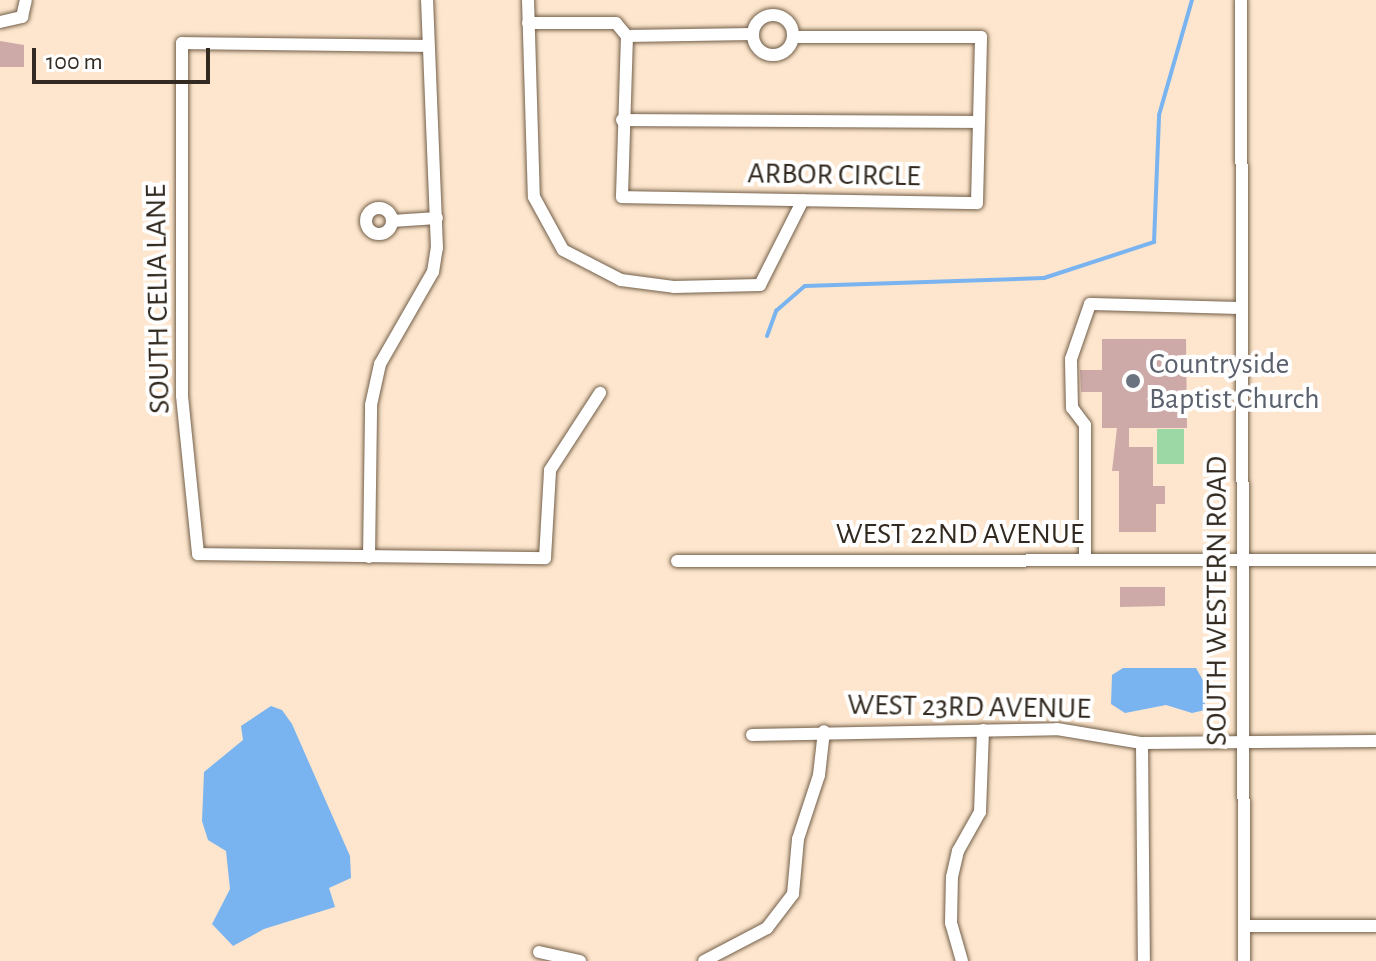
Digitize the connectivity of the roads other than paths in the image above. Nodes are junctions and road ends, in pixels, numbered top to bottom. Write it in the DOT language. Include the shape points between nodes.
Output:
graph roads {
  1 [pos="26,0"];
  2 [pos="427,0"];
  3 [pos="528,0"];
  4 [pos="775,0"];
  5 [pos="1241,0"];
  6 [pos="775,15"];
  7 [pos="0,22"];
  8 [pos="528,23"];
  9 [pos="752,34"];
  10 [pos="627,36"];
  11 [pos="793,37"];
  12 [pos="428,46"];
  13 [pos="622,120"];
  14 [pos="979,122"];
  15 [pos="803,200"];
  16 [pos="437,218"];
  17 [pos="392,221"];
  18 [pos="1242,308"];
  19 [pos="600,393"];
  20 [pos="369,557"];
  21 [pos="1085,559"];
  22 [pos="1243,559"];
  23 [pos="1376,560"];
  24 [pos="677,561"];
  25 [pos="983,730"];
  26 [pos="824,731"];
  27 [pos="752,735"];
  28 [pos="1376,741"];
  29 [pos="1244,742"];
  30 [pos="1142,743"];
  31 [pos="1244,926"];
  32 [pos="1376,926"];
  33 [pos="539,952"];
  34 [pos="580,961"];
  35 [pos="704,961"];
  36 [pos="962,961"];
  37 [pos="1144,961"];
  38 [pos="1244,961"];
  1 -- 7 [label="street" via="22,17"];
  2 -- 12 [label="street"];
  3 -- 8 [label="street"];
  4 -- 6 [label="street"];
  5 -- 18 [label="street, SOUTH WESTERN ROAD"];
  6 -- 9 [label="street" via="757,22"];
  6 -- 11 [label="street" via="790,25"];
  8 -- 10 [label="street" via="616,23"];
  8 -- 15 [label="street" via="534,197 563,250 621,280 674,287 760,285"];
  9 -- 10 [label="street"];
  9 -- 11 [label="street" via="759,51 771,56 784,53"];
  10 -- 13 [label="street, ARBOR CIRCLE"];
  11 -- 14 [label="street, ARBOR CIRCLE" via="981,37"];
  12 -- 16 [label="street"];
  12 -- 20 [label="street, SOUTH CELIA LANE" via="182,43 182,396 198,554"];
  13 -- 14 [label="street"];
  13 -- 15 [label="street, ARBOR CIRCLE" via="622,197"];
  14 -- 15 [label="street, ARBOR CIRCLE" via="977,203"];
  16 -- 17 [label="street"];
  16 -- 20 [label="street" via="433,272 380,364 371,405"];
  18 -- 21 [label="street" via="1090,304 1071,359 1072,408 1085,425"];
  18 -- 22 [label="street, SOUTH WESTERN ROAD"];
  19 -- 20 [label="street" via="550,470 545,558"];
  21 -- 22 [label="street, WEST 22ND AVENUE"];
  21 -- 24 [label="street, WEST 22ND AVENUE"];
  22 -- 23 [label="street, WEST 22ND AVENUE"];
  22 -- 29 [label="street, SOUTH WESTERN ROAD"];
  25 -- 26 [label="street, WEST 23RD AVENUE"];
  25 -- 30 [label="street, WEST 23RD AVENUE" via="1057,729"];
  25 -- 36 [label="street" via="980,812 958,851 952,877 951,923"];
  26 -- 27 [label="street, WEST 23RD AVENUE"];
  26 -- 35 [label="street" via="819,775 803,812 789,903 767,928"];
  28 -- 29 [label="street, WEST 23RD AVENUE"];
  29 -- 30 [label="street, WEST 23RD AVENUE"];
  29 -- 31 [label="street, SOUTH WESTERN ROAD"];
  30 -- 37 [label="street"];
  31 -- 32 [label="street"];
  31 -- 38 [label="street, SOUTH WESTERN ROAD"];
  33 -- 34 [label="street"];
}
